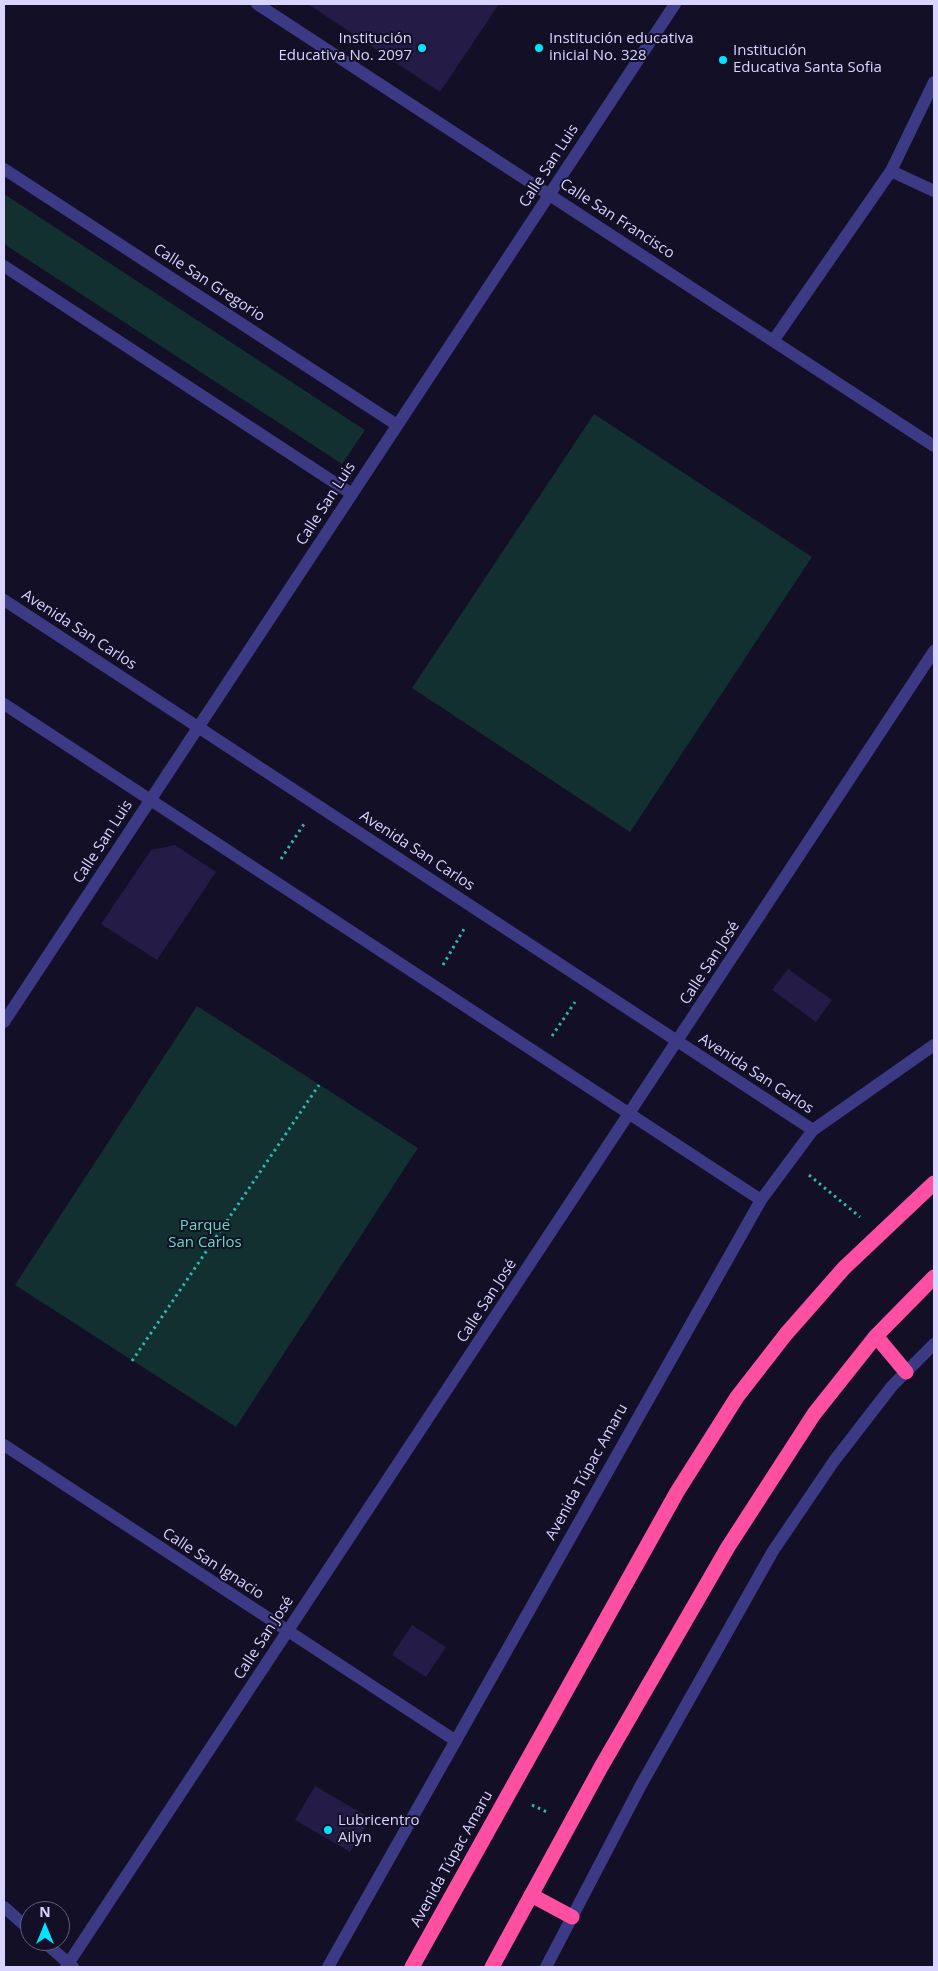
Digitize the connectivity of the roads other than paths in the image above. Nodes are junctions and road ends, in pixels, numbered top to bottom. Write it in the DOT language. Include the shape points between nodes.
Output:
graph roads {
  1 [pos="257,4"];
  2 [pos="675,4"];
  3 [pos="934,82"];
  4 [pos="4,168"];
  5 [pos="891,171"];
  6 [pos="934,191"];
  7 [pos="550,194"];
  8 [pos="4,266"];
  9 [pos="773,341"];
  10 [pos="397,425"];
  11 [pos="934,446"];
  12 [pos="352,494"];
  13 [pos="4,600"];
  14 [pos="934,651"];
  15 [pos="4,704"];
  16 [pos="198,728"];
  17 [pos="150,800"];
  18 [pos="4,1022"];
  19 [pos="678,1042"];
  20 [pos="934,1045"];
  21 [pos="630,1115"];
  22 [pos="813,1130"];
  23 [pos="934,1183"];
  24 [pos="760,1200"];
  25 [pos="934,1277"];
  26 [pos="876,1336"];
  27 [pos="934,1344"];
  28 [pos="906,1372"];
  29 [pos="4,1446"];
  30 [pos="287,1632"];
  31 [pos="456,1741"];
  32 [pos="531,1894"];
  33 [pos="4,1907"];
  34 [pos="572,1917"];
  35 [pos="20,1921"];
  36 [pos="53,1951"];
  37 [pos="69,1966"];
  38 [pos="328,1967"];
  39 [pos="412,1967"];
  40 [pos="492,1967"];
  41 [pos="546,1967"];
  1 -- 7 [label="street, Calle San Francisco"];
  2 -- 7 [label="street, Calle San Luis"];
  3 -- 5 [label="street"];
  4 -- 10 [label="street, Calle San Gregorio"];
  5 -- 6 [label="street"];
  5 -- 9 [label="street"];
  7 -- 9 [label="street, Calle San Francisco"];
  7 -- 10 [label="street, Calle San Luis"];
  8 -- 12 [label="street"];
  9 -- 11 [label="street, Calle San Francisco"];
  10 -- 12 [label="street, Calle San Luis"];
  12 -- 16 [label="street, Calle San Luis"];
  13 -- 16 [label="street, Avenida San Carlos"];
  14 -- 19 [label="street, Calle San José"];
  15 -- 17 [label="street"];
  16 -- 17 [label="street, Calle San Luis"];
  16 -- 19 [label="street, Avenida San Carlos"];
  17 -- 18 [label="street, Calle San Luis"];
  17 -- 21 [label="street"];
  19 -- 21 [label="street, Calle San José"];
  19 -- 22 [label="street, Avenida San Carlos"];
  20 -- 22 [label="street, Avenida Túpac Amaru"];
  21 -- 24 [label="street"];
  21 -- 30 [label="street, Calle San José"];
  22 -- 24 [label="street, Avenida Túpac Amaru"];
  23 -- 39 [label="highway, Avenida Túpac Amaru" via="844,1268 786,1334 737,1397 677,1492"];
  24 -- 31 [label="street, Avenida Túpac Amaru"];
  25 -- 26 [label="highway"];
  26 -- 28 [label="highway"];
  26 -- 32 [label="highway" via="814,1414 728,1547"];
  27 -- 28 [label="street"];
  28 -- 34 [label="street" via="834,1461 773,1551 641,1785"];
  29 -- 30 [label="street, Calle San Ignacio"];
  30 -- 31 [label="street, Calle San Ignacio"];
  30 -- 37 [label="street, Calle San José"];
  31 -- 38 [label="street, Avenida Túpac Amaru"];
  32 -- 34 [label="highway"];
  32 -- 40 [label="highway"];
  33 -- 35 [label="street"];
  34 -- 41 [label="street"];
  36 -- 37 [label="street"];
}
